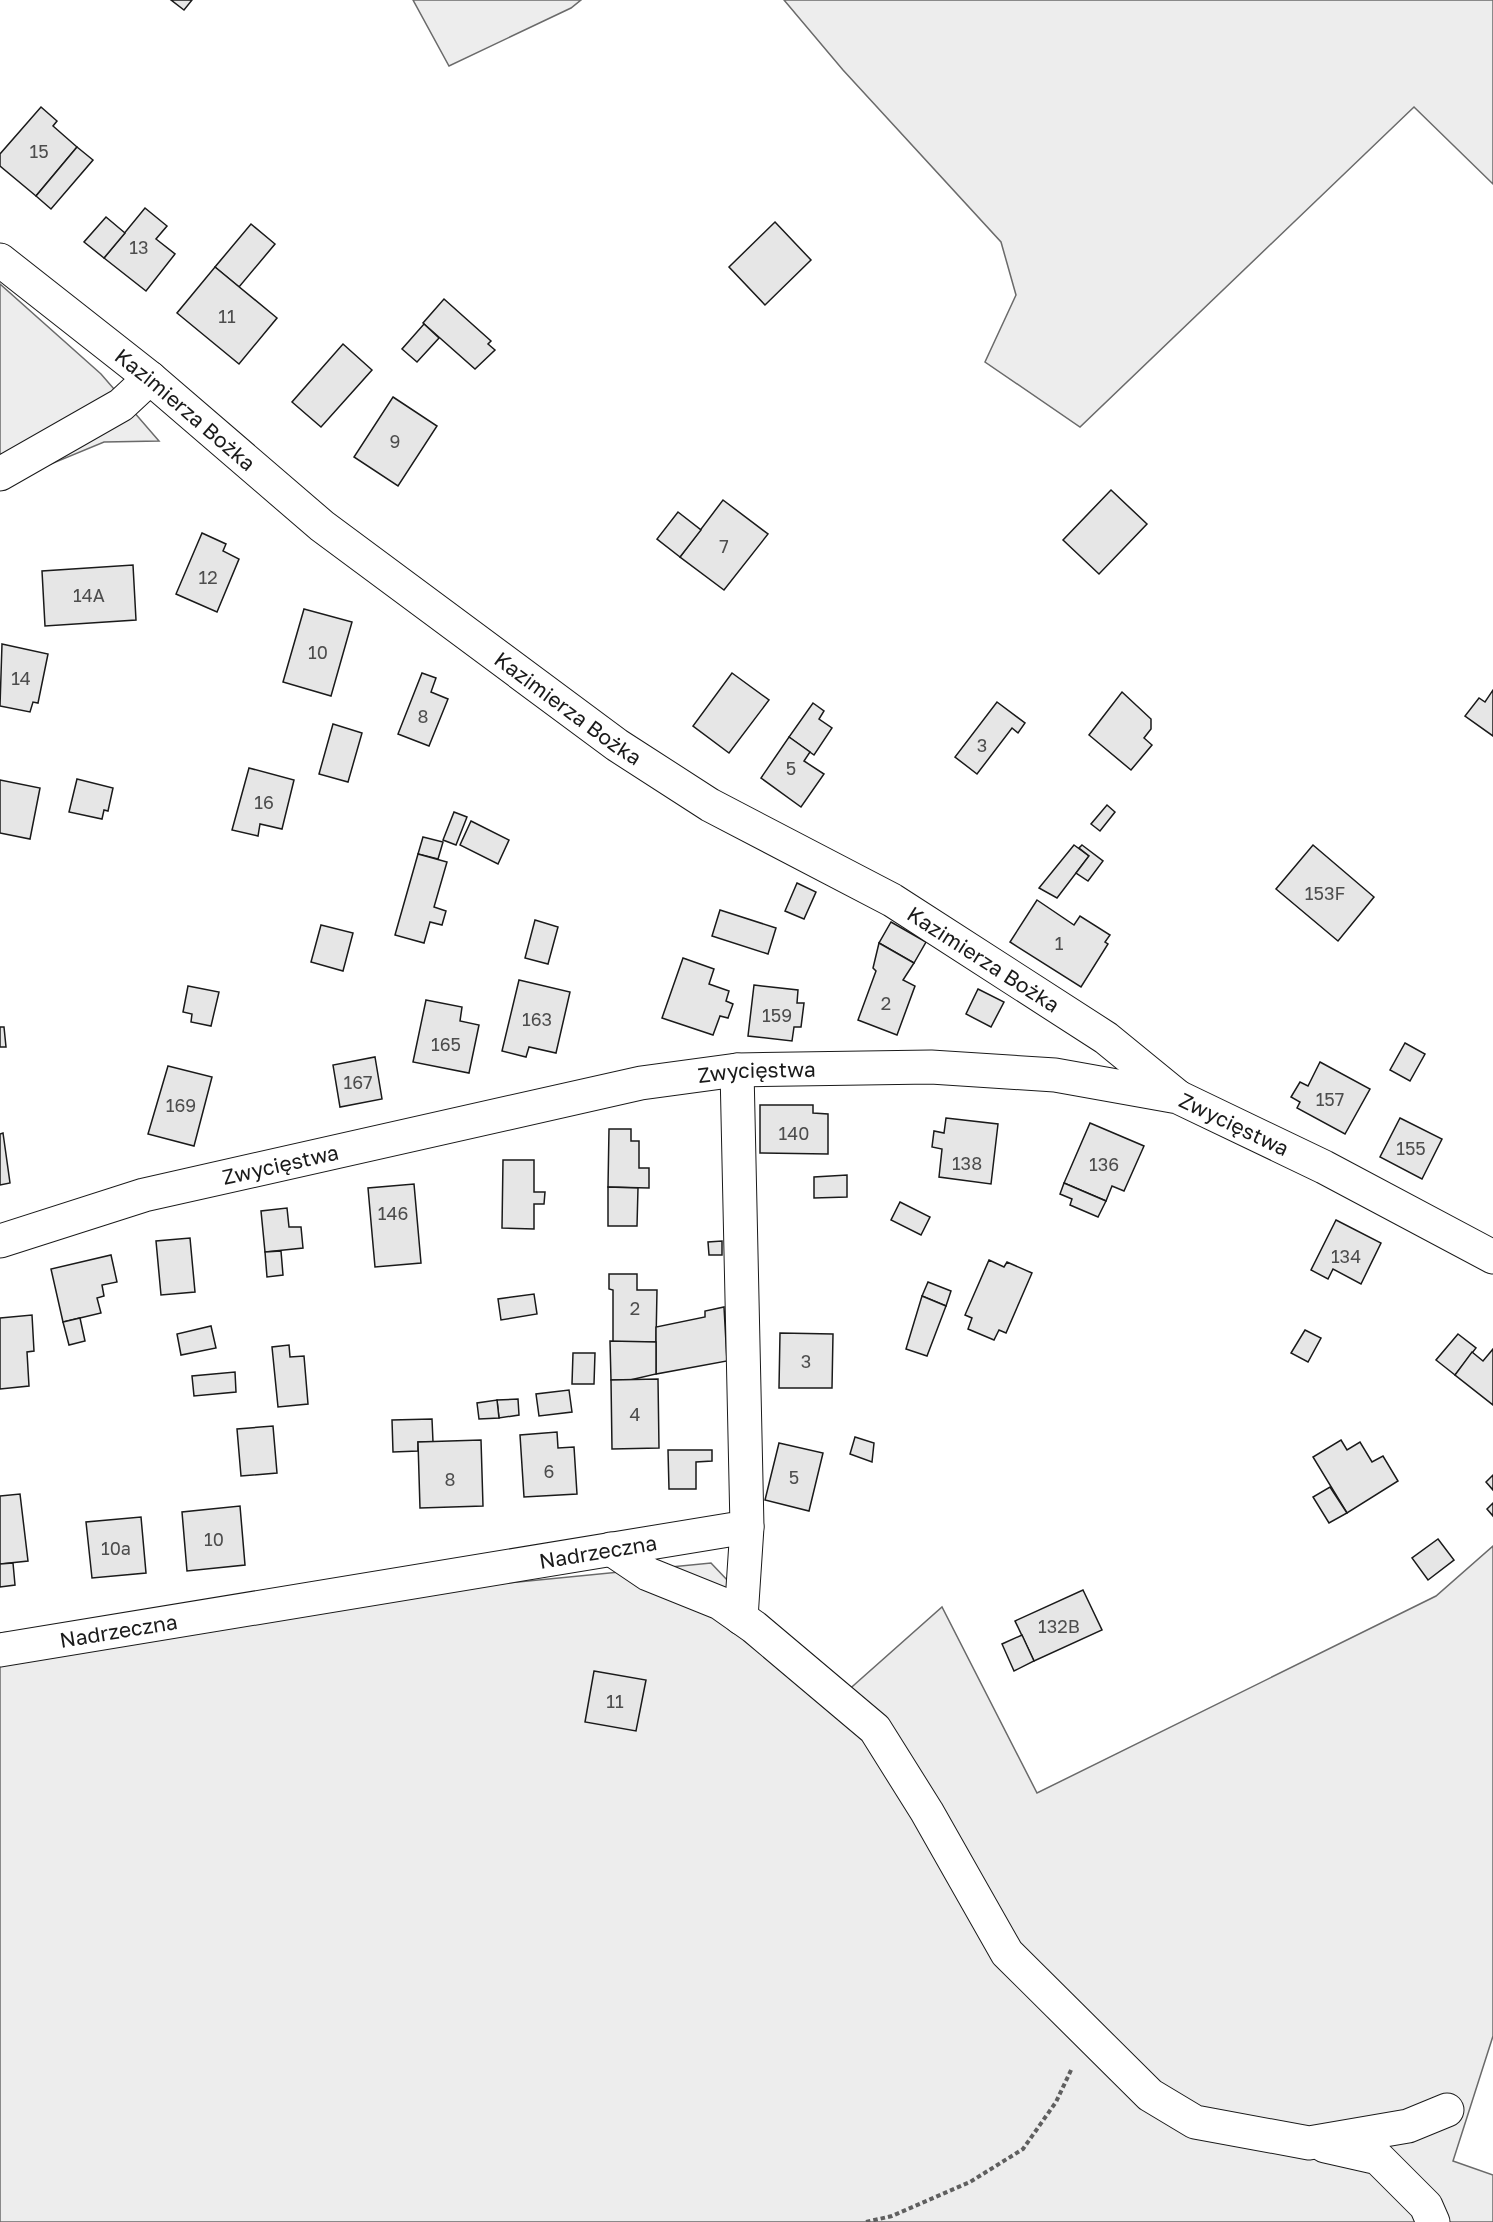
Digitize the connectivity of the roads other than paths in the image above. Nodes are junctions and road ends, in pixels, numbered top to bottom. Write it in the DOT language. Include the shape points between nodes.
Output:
graph roads {
  1 [pos="0,260"];
  2 [pos="150,378"];
  3 [pos="0,474"];
  4 [pos="737,1070"];
  5 [pos="1178,1097"];
  6 [pos="0,1241"];
  7 [pos="1493,1257"];
  8 [pos="747,1527"];
  9 [pos="611,1549"];
  10 [pos="741,1618"];
  11 [pos="0,1650"];
  12 [pos="1447,2110"];
  13 [pos="1309,2143"];
  14 [pos="1433,2222"];
  1 -- 2 [label="street, Kazimierza Bożka"];
  2 -- 3 [label="street" via="121,405"];
  2 -- 5 [label="street, Kazimierza Bożka" via="322,526 617,745 710,805 892,900 1106,1038"];
  4 -- 5 [label="street, Zwycięstwa" via="931,1067 1055,1075"];
  4 -- 6 [label="street, Zwycięstwa" via="642,1083 214,1178 144,1195"];
  4 -- 8 [label="street"];
  5 -- 7 [label="street, Zwycięstwa" via="1324,1167"];
  8 -- 9 [label="street, Nadrzeczna"];
  8 -- 10 [label="street"];
  9 -- 10 [label="street" via="648,1575 720,1603"];
  9 -- 11 [label="street, Nadrzeczna"];
  10 -- 13 [label="street" via="875,1729 1007,1953 1150,2095 1195,2122"];
  12 -- 13 [label="street" via="1408,2126"];
  13 -- 14 [label="street" via="1378,2158 1426,2206"];
}
